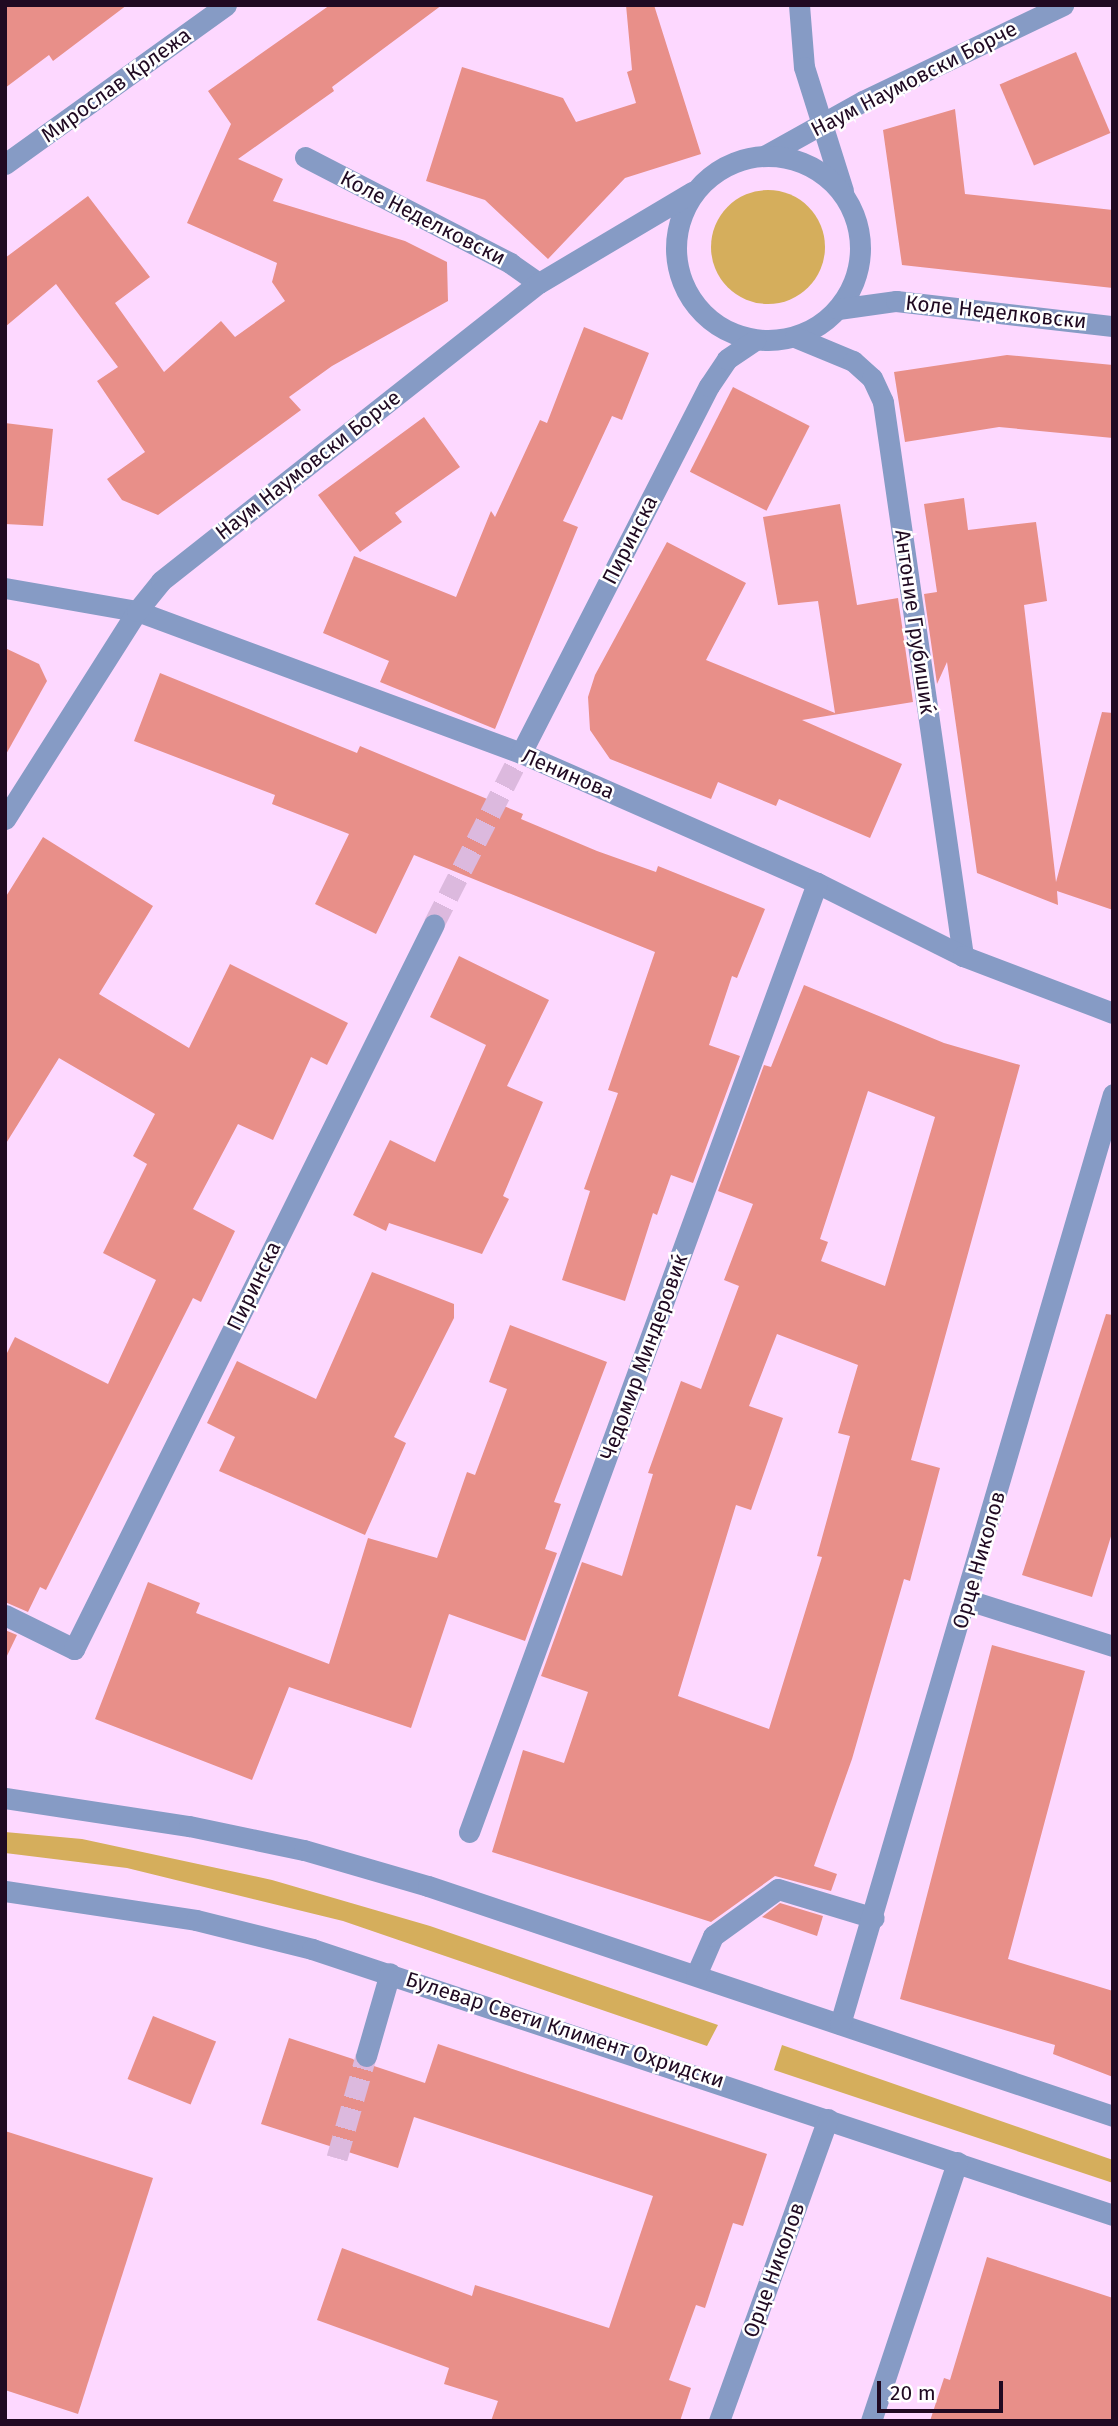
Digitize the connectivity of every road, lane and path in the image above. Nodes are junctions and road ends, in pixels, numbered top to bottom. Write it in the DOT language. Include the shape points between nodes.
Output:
graph roads {
  1 [pos="226,5"];
  2 [pos="799,5"];
  3 [pos="1063,5"];
  4 [pos="822,124"];
  5 [pos="766,155"];
  6 [pos="305,157"];
  7 [pos="5,164"];
  8 [pos="692,192"];
  9 [pos="844,196"];
  10 [pos="539,284"];
  11 [pos="838,309"];
  12 [pos="1113,326"];
  13 [pos="795,337"];
  14 [pos="755,340"];
  15 [pos="5,588"];
  16 [pos="138,611"];
  17 [pos="522,753"];
  18 [pos="5,819"];
  19 [pos="817,883"];
  20 [pos="434,923"];
  21 [pos="963,956"];
  22 [pos="1113,1013"];
  23 [pos="1113,1094"];
  24 [pos="968,1600"];
  25 [pos="5,1615"];
  26 [pos="1113,1646"];
  27 [pos="5,1798"];
  28 [pos="469,1832"];
  29 [pos="5,1891"];
  30 [pos="874,1918"];
  31 [pos="390,1973"];
  32 [pos="696,1975"];
  33 [pos="840,2024"];
  34 [pos="366,2056"];
  35 [pos="1113,2116"];
  36 [pos="828,2119"];
  37 [pos="957,2162"];
  38 [pos="1113,2215"];
  39 [pos="719,2421"];
  40 [pos="872,2421"];
  1 -- 7 [label="street, Мирослав Крлежа"];
  2 -- 4 [label="street" via="804,67"];
  3 -- 4 [label="street, Наум Наумовски Борче"];
  4 -- 5 [label="street, Наум Наумовски Борче"];
  4 -- 9 [label="street"];
  5 -- 8 [label="street" via="737,160"];
  5 -- 9 [label="street" via="802,161 824,174"];
  6 -- 10 [label="street, Коле Неделковски" via="510,263"];
  8 -- 10 [label="street, Наум Наумовски Борче"];
  8 -- 14 [label="street" via="680,216 675,243 678,271 689,296 706,317 729,332"];
  9 -- 11 [label="street" via="860,238 859,264"];
  10 -- 16 [label="street, Наум Наумовски Борче" via="162,581"];
  11 -- 12 [label="street, Коле Неделковски" via="896,301"];
  11 -- 13 [label="street"];
  13 -- 14 [label="street"];
  13 -- 21 [label="street, Антоние Грубишиќ" via="853,361 872,378 883,402"];
  14 -- 17 [label="street, Пиринска" via="727,359 709,386"];
  15 -- 16 [label="street, Ленинова"];
  16 -- 17 [label="street, Ленинова"];
  16 -- 18 [label="street, Наум Наумовски Борче"];
  17 -- 19 [label="street, Ленинова"];
  19 -- 21 [label="street, Ленинова"];
  19 -- 28 [label="street, Чедомир Миндеровиќ"];
  20 -- 25 [label="street, Пиринска" via="74,1649"];
  21 -- 22 [label="street, Ленинова"];
  23 -- 24 [label="street, Орце Николов"];
  24 -- 26 [label="street"];
  24 -- 30 [label="street, Орце Николов"];
  27 -- 32 [label="street" via="189,1826 303,1850 428,1886"];
  29 -- 31 [label="street, Булевар Свети Климент Охридски" via="196,1920"];
  30 -- 32 [label="street" via="778,1889 713,1936"];
  30 -- 33 [label="street, Орце Николов"];
  31 -- 34 [label="street"];
  31 -- 36 [label="street, Булевар Свети Климент Охридски"];
  32 -- 33 [label="street"];
  33 -- 35 [label="street"];
  36 -- 37 [label="street, Булевар Свети Климент Охридски"];
  36 -- 39 [label="street, Орце Николов"];
  37 -- 38 [label="street, Булевар Свети Климент Охридски"];
  37 -- 40 [label="street"];
}
